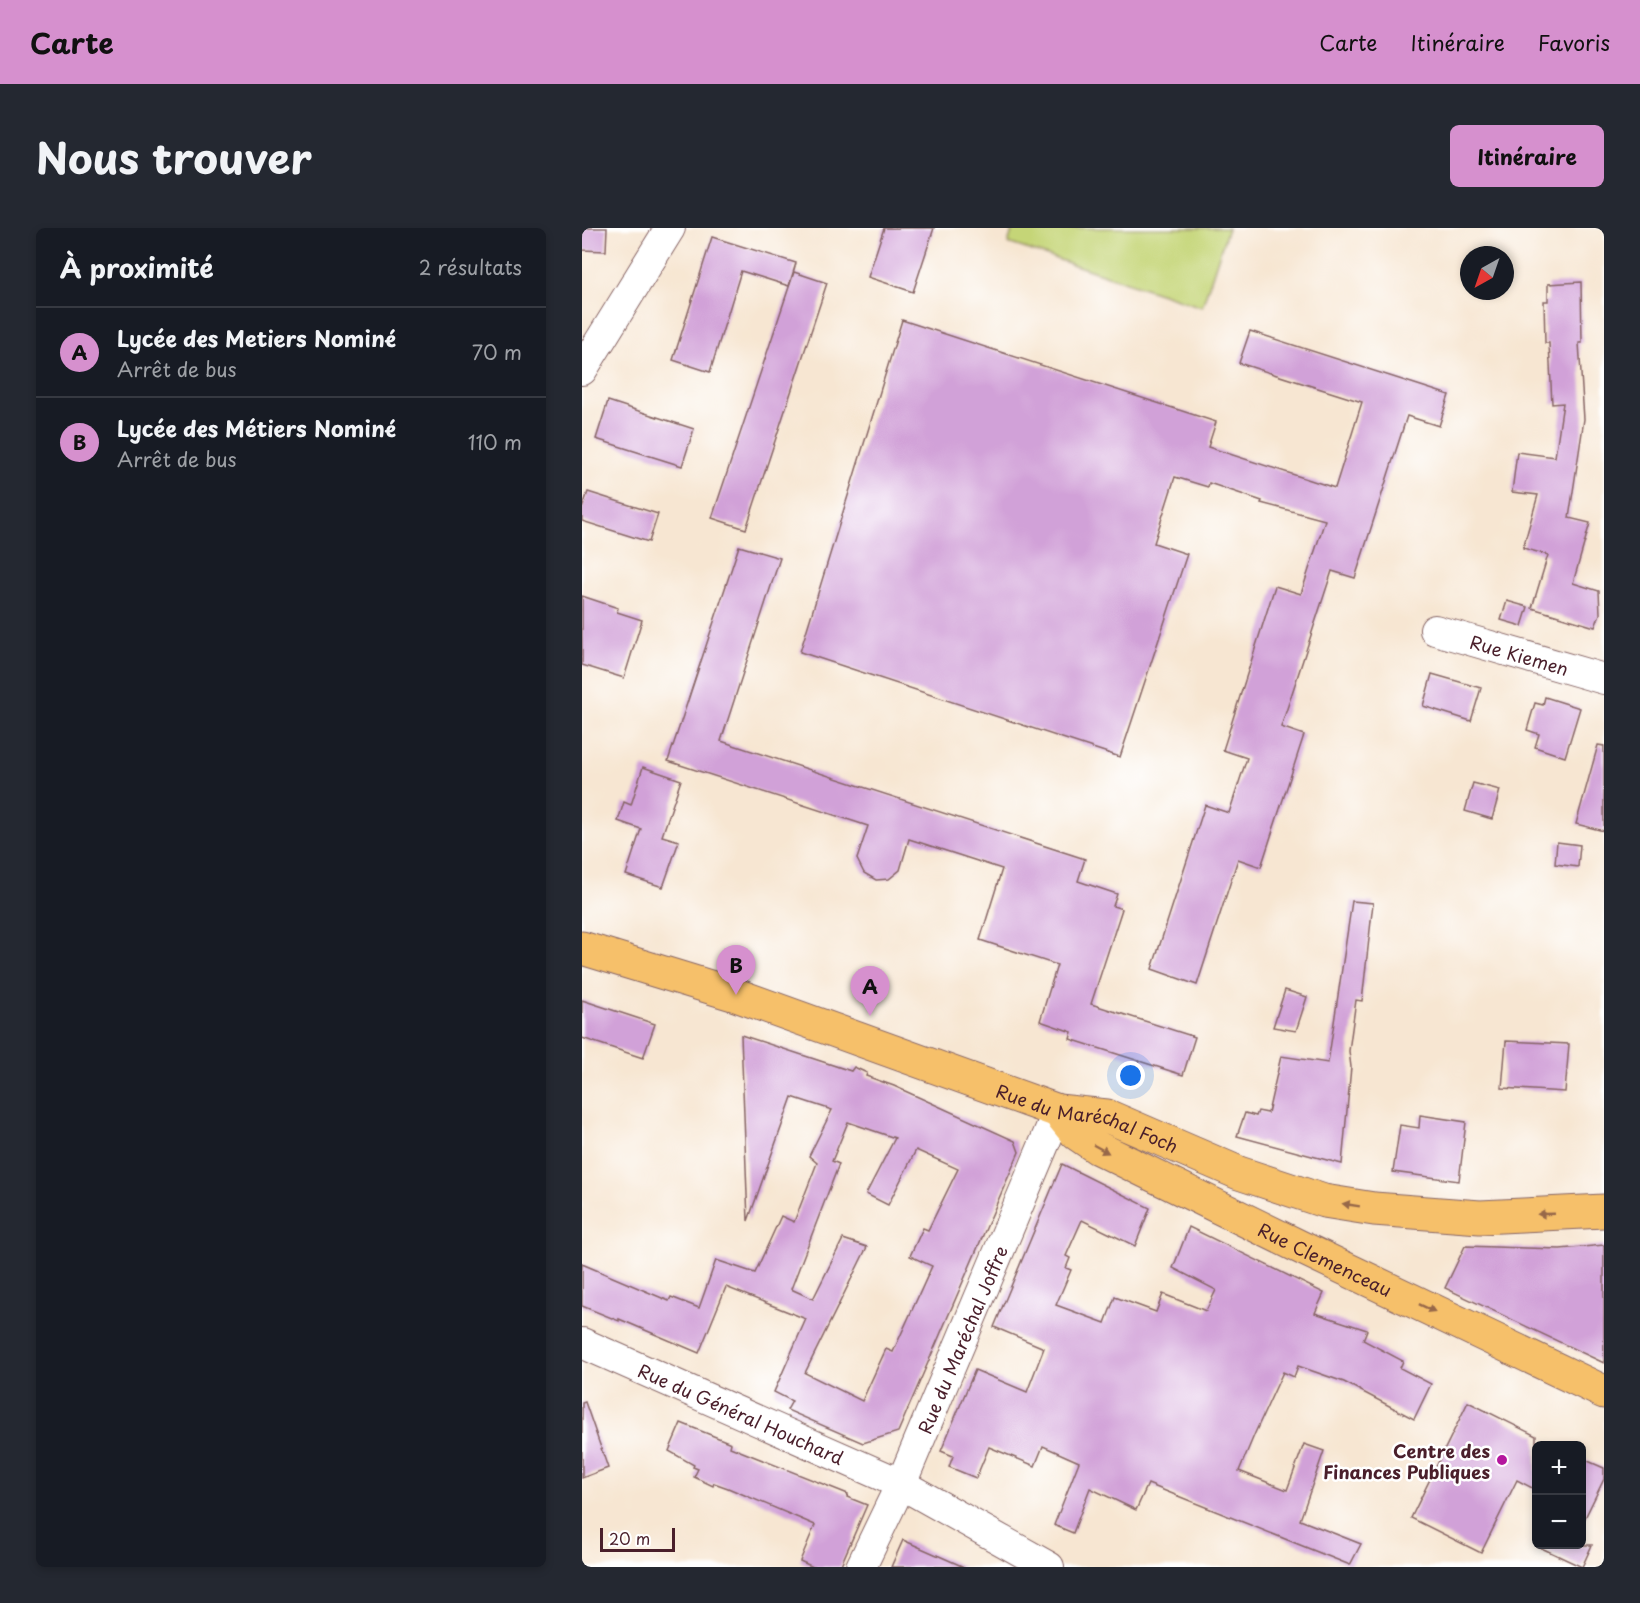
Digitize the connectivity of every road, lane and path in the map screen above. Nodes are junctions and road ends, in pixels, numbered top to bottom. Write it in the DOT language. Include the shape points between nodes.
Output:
graph roads {
  1 [pos="670,228"];
  2 [pos="582,370"];
  3 [pos="1435,630"];
  4 [pos="1604,679"];
  5 [pos="582,948"];
  6 [pos="1058,1111"];
  7 [pos="1239,1173"];
  8 [pos="1299,1192"];
  9 [pos="1225,1209"];
  10 [pos="1604,1211"];
  11 [pos="1287,1241"];
  12 [pos="582,1343"];
  13 [pos="1604,1392"];
  14 [pos="901,1484"];
  15 [pos="861,1567"];
  16 [pos="1049,1567"];
  1 -- 2 [label="street"];
  3 -- 4 [label="street, Rue Kiemen"];
  5 -- 6 [label="main road, Rue du Maréchal Foch" via="736,996"];
  6 -- 7 [label="main road, Rue du Maréchal Foch" via="1107,1116"];
  6 -- 9 [label="main road, Rue Clemenceau, one-way" via="1076,1133 1098,1148"];
  6 -- 14 [label="street, Rue du Maréchal Joffre"];
  7 -- 8 [label="main road, Rue du Maréchal Foch"];
  7 -- 9 [label="main road" via="1229,1189"];
  10 -- 8 [label="main road, Rue du Maréchal Foch, one-way" via="1445,1215 1324,1201"];
  8 -- 11 [label="main road" via="1287,1206"];
  9 -- 11 [label="main road, Rue Clemenceau"];
  11 -- 13 [label="main road, Rue Clemenceau, one-way"];
  12 -- 14 [label="street, Rue du Général Houchard"];
  14 -- 15 [label="street, Rue du Maréchal Joffre"];
  14 -- 16 [label="street, Rue du Général Houchard"];
}
